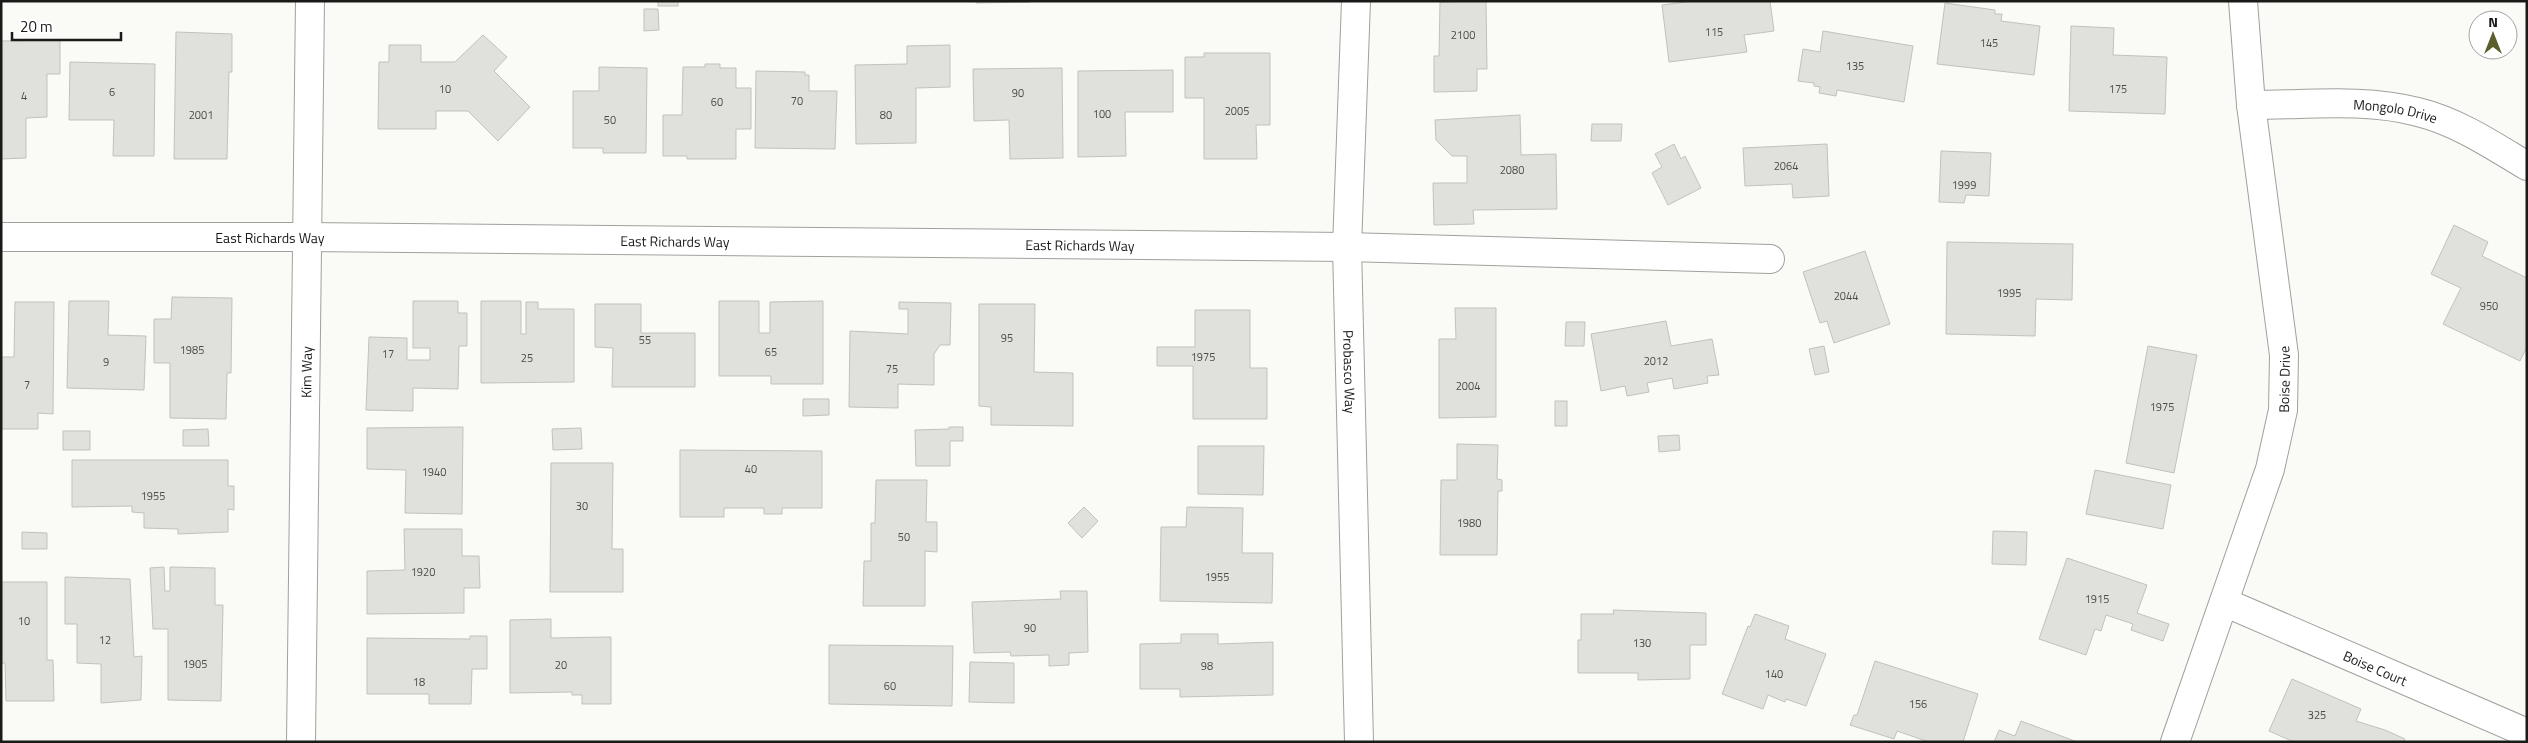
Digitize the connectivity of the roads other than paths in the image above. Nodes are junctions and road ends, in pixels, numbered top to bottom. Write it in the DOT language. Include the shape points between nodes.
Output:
graph roads {
  1 [pos="310,1"];
  2 [pos="1356,1"];
  3 [pos="2243,1"];
  4 [pos="2252,104"];
  5 [pos="2527,166"];
  6 [pos="1,237"];
  7 [pos="306,237"];
  8 [pos="1347,246"];
  9 [pos="1770,259"];
  10 [pos="2224,602"];
  11 [pos="2527,733"];
  12 [pos="301,742"];
  13 [pos="1359,742"];
  14 [pos="2175,742"];
  1 -- 7 [label="street, Kim Way"];
  2 -- 8 [label="street, Probasco Way"];
  3 -- 4 [label="street, Boise Drive"];
  4 -- 5 [label="street, Mongolo Drive" via="2372,104 2418,112 2465,129"];
  4 -- 10 [label="street, Boise Drive" via="2284,355 2283,410 2270,469"];
  6 -- 7 [label="street, East Richards Way"];
  7 -- 8 [label="street, East Richards Way"];
  7 -- 12 [label="street, Kim Way"];
  8 -- 9 [label="street, East Richards Way"];
  8 -- 13 [label="street, Probasco Way"];
  10 -- 11 [label="street, Boise Court"];
  10 -- 14 [label="street, Boise Drive"];
}
